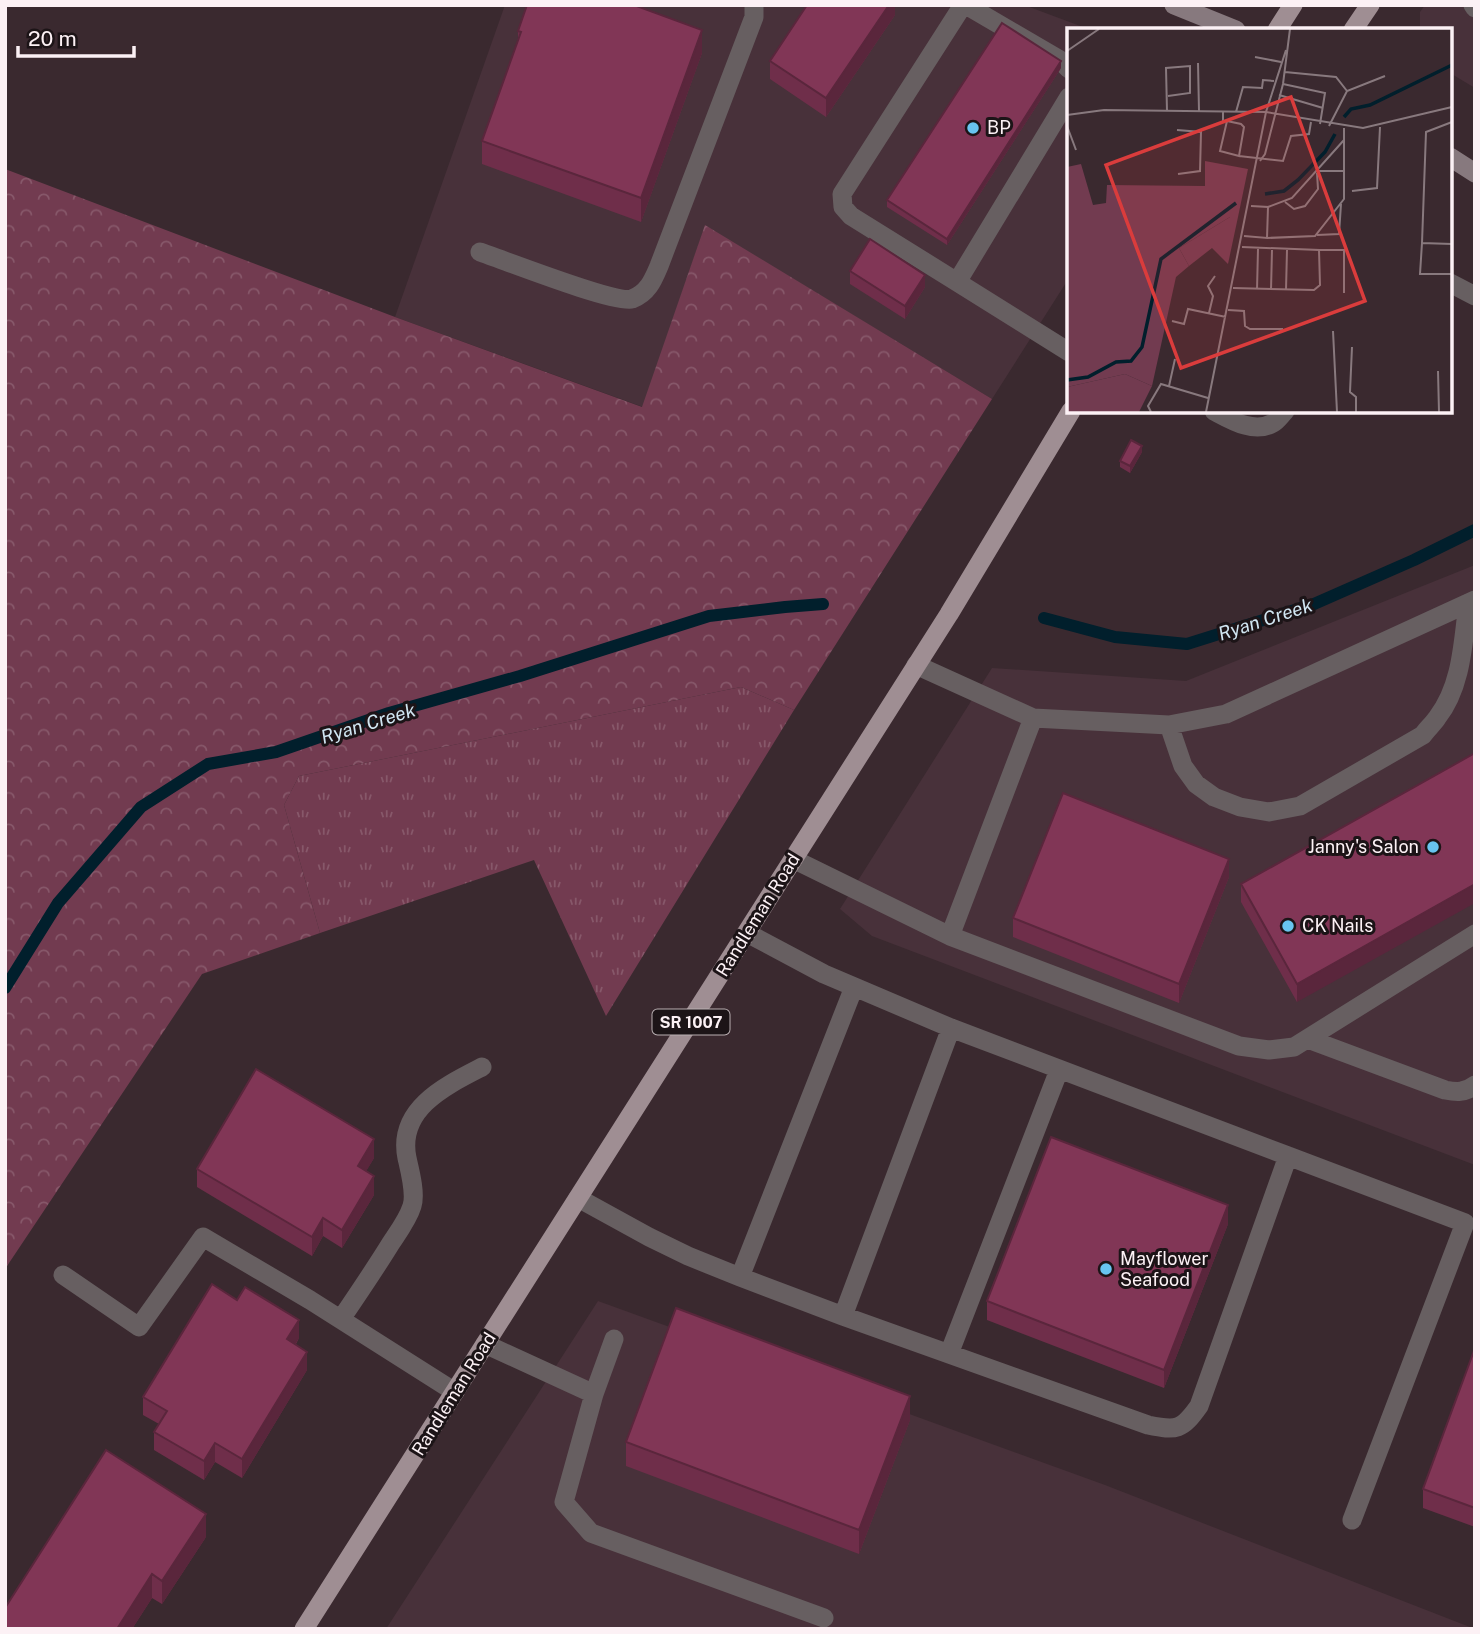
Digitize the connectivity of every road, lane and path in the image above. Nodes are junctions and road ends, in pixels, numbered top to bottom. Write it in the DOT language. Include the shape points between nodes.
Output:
graph roads {
  1 [pos="754,5"];
  2 [pos="964,5"];
  3 [pos="1174,5"];
  4 [pos="1293,5"];
  5 [pos="1370,5"];
  6 [pos="1231,28"];
  7 [pos="1278,28"];
  8 [pos="1354,28"];
  9 [pos="1067,67"];
  10 [pos="1066,108"];
  11 [pos="1452,158"];
  12 [pos="1475,173"];
  13 [pos="480,252"];
  14 [pos="957,282"];
  15 [pos="1452,284"];
  16 [pos="1475,296"];
  17 [pos="1067,351"];
  18 [pos="1070,413"];
  19 [pos="1218,413"];
  20 [pos="1283,413"];
  21 [pos="1471,601"];
  22 [pos="916,665"];
  23 [pos="1033,718"];
  24 [pos="1169,725"];
  25 [pos="793,859"];
  26 [pos="747,933"];
  27 [pos="1475,934"];
  28 [pos="950,936"];
  29 [pos="854,987"];
  30 [pos="951,1028"];
  31 [pos="1308,1039"];
  32 [pos="482,1067"];
  33 [pos="1059,1070"];
  34 [pos="1475,1085"];
  35 [pos="1288,1156"];
  36 [pos="578,1198"];
  37 [pos="63,1276"];
  38 [pos="740,1277"];
  39 [pos="843,1316"];
  40 [pos="341,1319"];
  41 [pos="614,1339"];
  42 [pos="485,1344"];
  43 [pos="949,1354"];
  44 [pos="455,1392"];
  45 [pos="594,1394"];
  46 [pos="1352,1520"];
  47 [pos="824,1618"];
  48 [pos="304,1629"];
  1 -- 13 [label="lane" via="754,17 648,290 630,300 605,296"];
  2 -- 9 [label="lane"];
  2 -- 14 [label="lane" via="842,194 843,207 852,216"];
  3 -- 6 [label="main road"];
  4 -- 7 [label="main road"];
  5 -- 8 [label="main road"];
  10 -- 14 [label="lane"];
  11 -- 12 [label="main road"];
  14 -- 17 [label="lane"];
  15 -- 16 [label="lane"];
  18 -- 22 [label="main road, Randleman Road / SR 1007"];
  19 -- 20 [label="lane" via="1258,427 1273,423"];
  21 -- 24 [label="lane" via="1226,714"];
  21 -- 24 [label="lane" via="1451,694 1423,735 1300,806 1269,812 1214,797 1196,784 1183,765"];
  22 -- 23 [label="lane"];
  22 -- 25 [label="main road, Randleman Road / SR 1007"];
  23 -- 24 [label="lane"];
  23 -- 28 [label="lane"];
  25 -- 26 [label="main road, Randleman Road / SR 1007"];
  25 -- 28 [label="lane"];
  26 -- 29 [label="lane"];
  26 -- 36 [label="main road, Randleman Road / SR 1007"];
  27 -- 31 [label="lane"];
  28 -- 31 [label="lane" via="1239,1046 1269,1050 1294,1047"];
  29 -- 30 [label="lane"];
  29 -- 38 [label="lane"];
  30 -- 33 [label="lane"];
  30 -- 39 [label="lane"];
  31 -- 34 [label="lane" via="1445,1090 1458,1093"];
  32 -- 40 [label="lane" via="447,1085 410,1122 405,1148 413,1203"];
  33 -- 35 [label="lane"];
  33 -- 43 [label="lane"];
  35 -- 43 [label="lane" via="1199,1406 1186,1424 1169,1429 1148,1425"];
  35 -- 46 [label="lane" via="1465,1223"];
  36 -- 38 [label="lane" via="659,1242"];
  36 -- 42 [label="main road, Randleman Road / SR 1007"];
  37 -- 40 [label="lane" via="139,1327 203,1237"];
  38 -- 39 [label="lane"];
  39 -- 43 [label="lane"];
  40 -- 44 [label="lane"];
  41 -- 45 [label="lane"];
  42 -- 44 [label="main road, Randleman Road / SR 1007"];
  42 -- 45 [label="lane"];
  44 -- 48 [label="main road, Randleman Road / SR 1007"];
  45 -- 47 [label="lane" via="564,1502 591,1533"];
}
